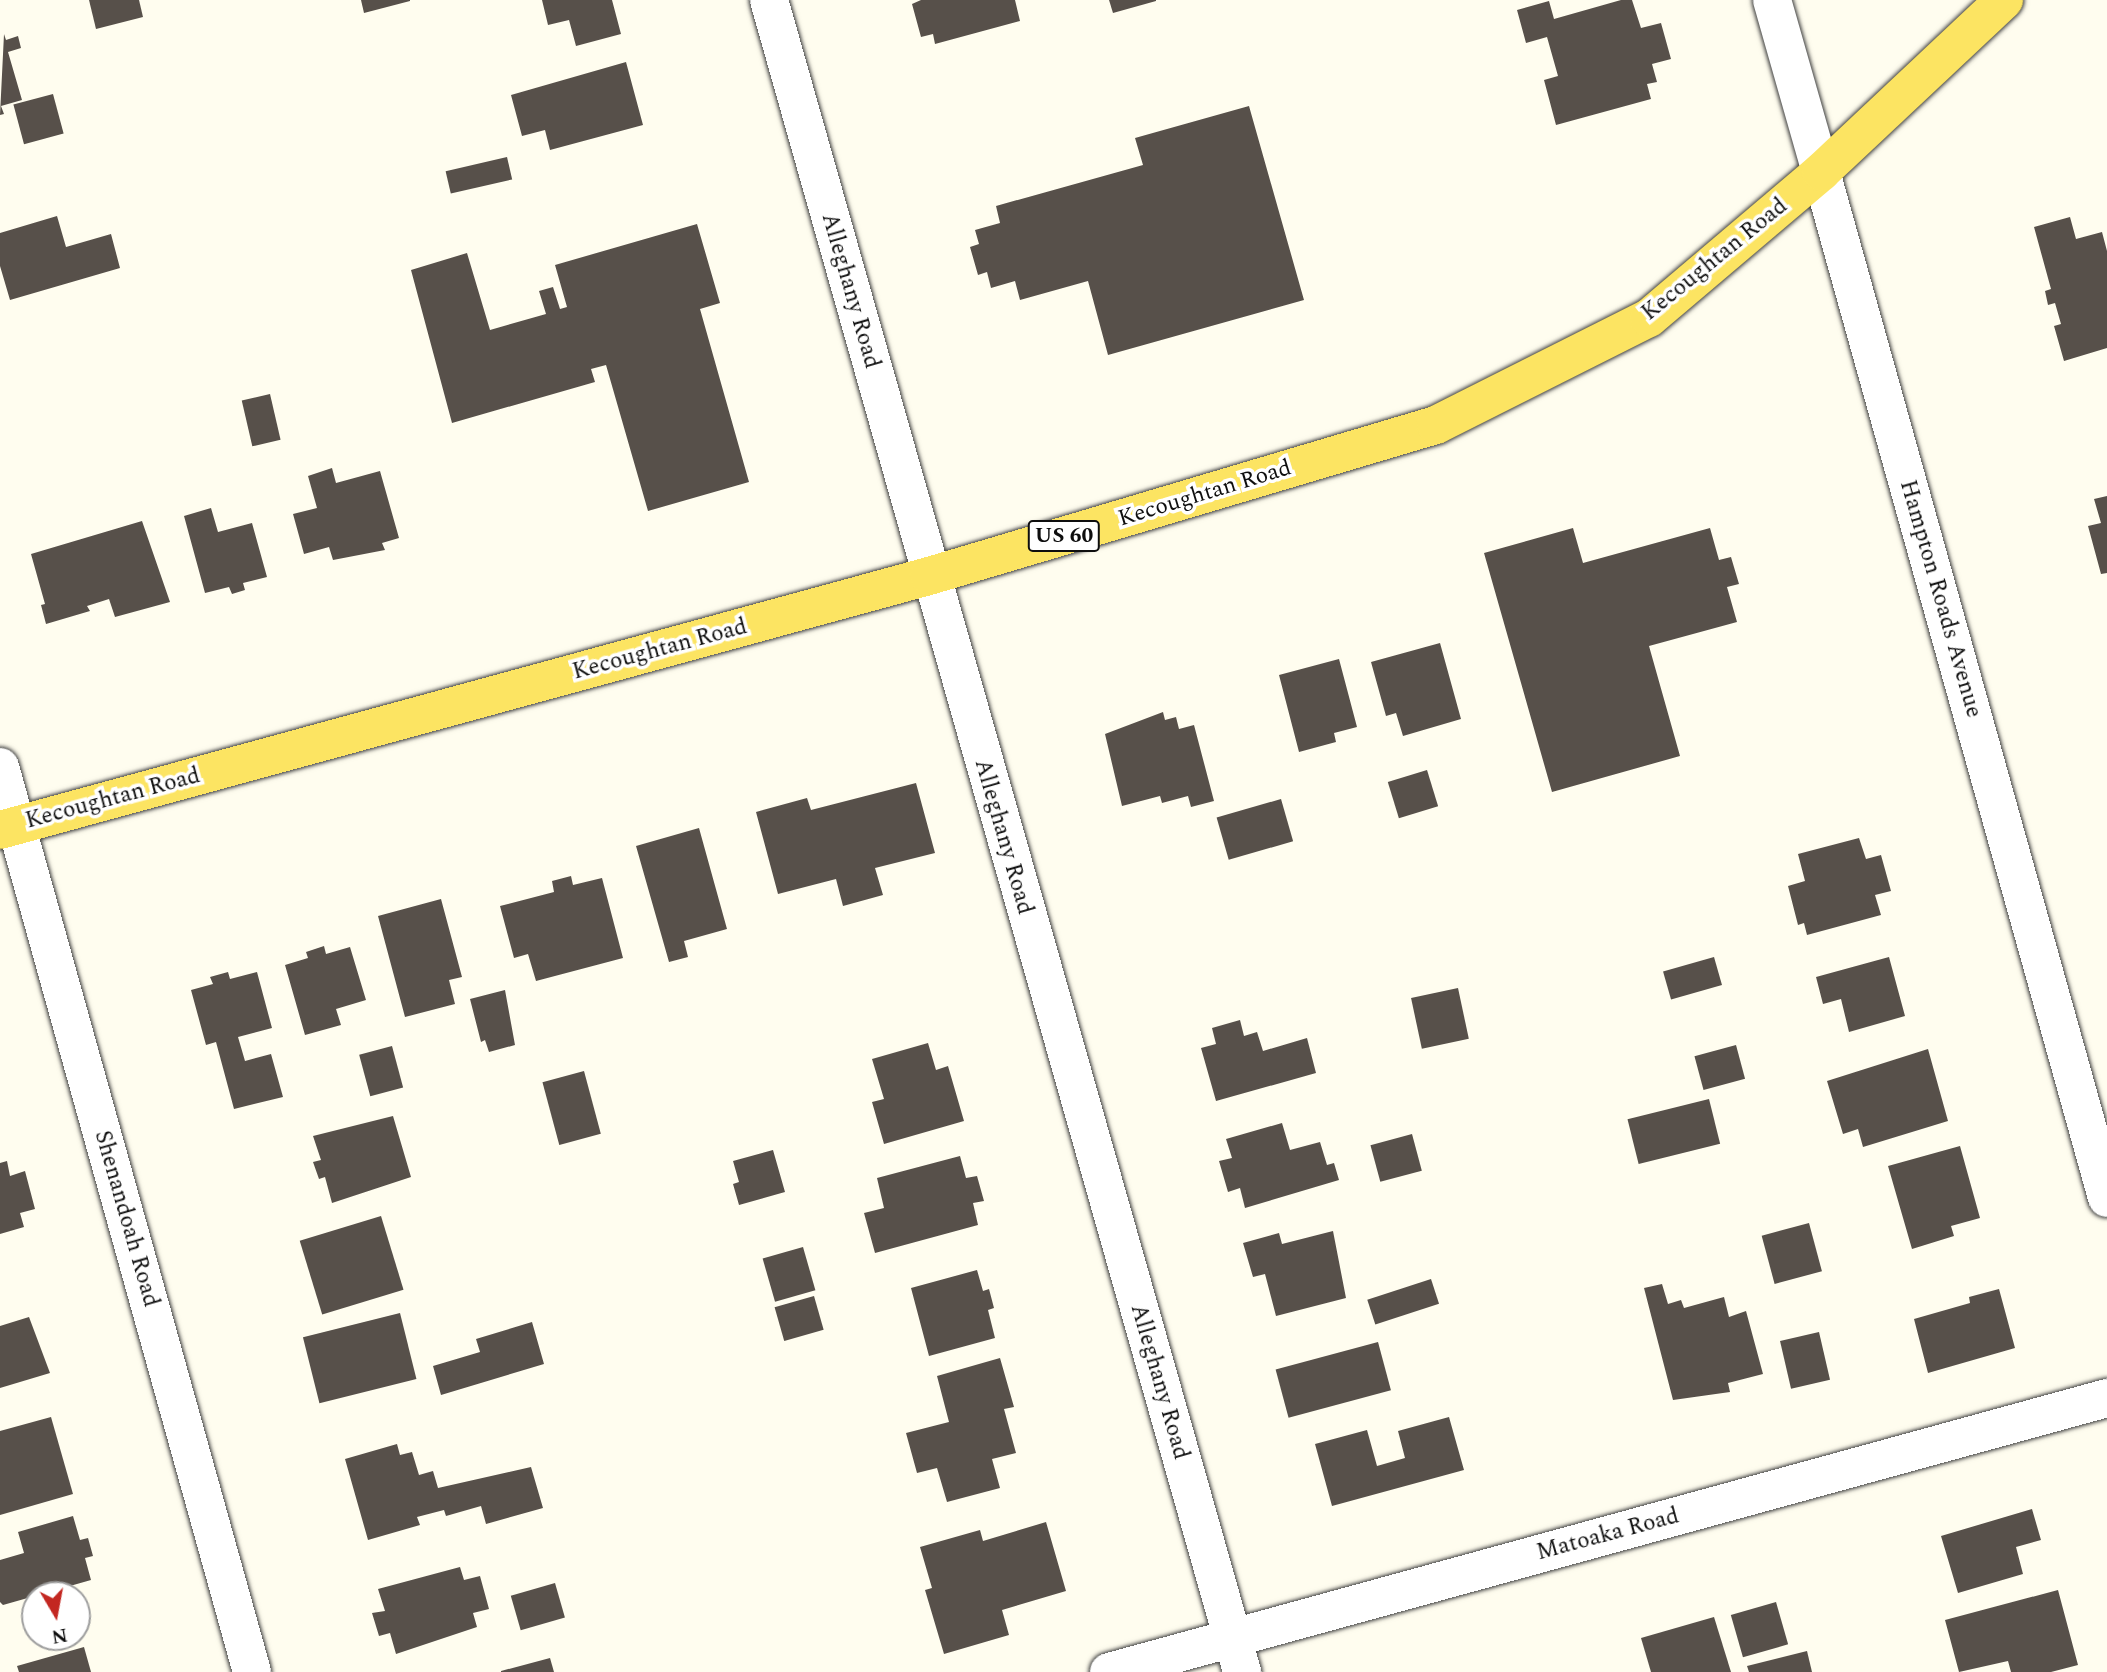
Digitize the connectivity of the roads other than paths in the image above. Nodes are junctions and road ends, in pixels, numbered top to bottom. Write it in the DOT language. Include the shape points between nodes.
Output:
graph roads {
  1 [pos="769,0"];
  2 [pos="1772,0"];
  3 [pos="2004,0"];
  4 [pos="1821,172"];
  5 [pos="929,576"];
  6 [pos="0,767"];
  7 [pos="8,828"];
  8 [pos="2107,1198"];
  9 [pos="2107,1398"];
  10 [pos="1237,1655"];
  11 [pos="251,1672"];
  12 [pos="1109,1672"];
  1 -- 5 [label="street, Alleghany Road"];
  2 -- 4 [label="street, Hampton Roads Avenue"];
  3 -- 4 [label="main road, Kecoughtan Road / US 60"];
  4 -- 5 [label="main road, Kecoughtan Road / US 60" via="1649,318 1436,425"];
  4 -- 8 [label="street, Hampton Roads Avenue"];
  5 -- 7 [label="main road, Kecoughtan Road / US 60"];
  5 -- 10 [label="street, Alleghany Road"];
  6 -- 7 [label="street, Shenandoah Road"];
  7 -- 11 [label="street, Shenandoah Road"];
  9 -- 10 [label="street, Matoaka Road"];
  10 -- 12 [label="street, Matoaka Road"];
}
